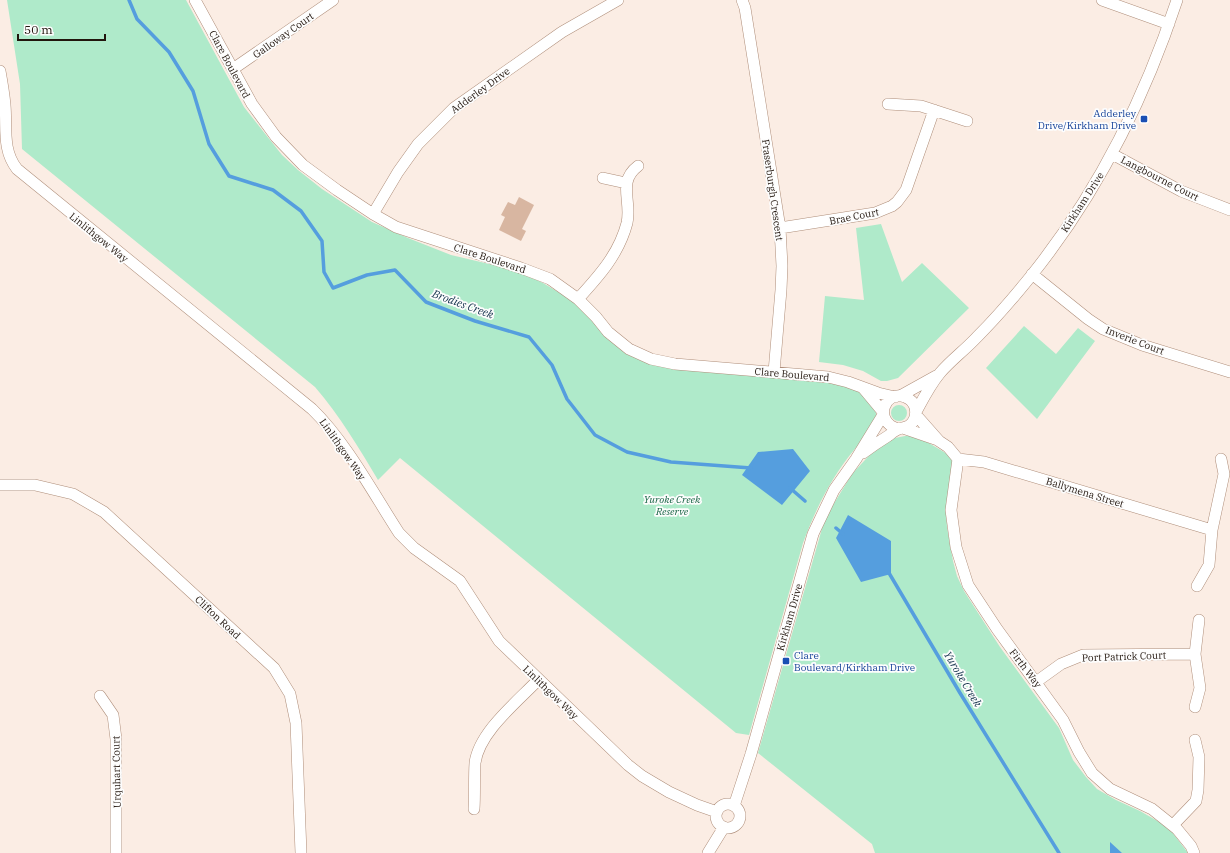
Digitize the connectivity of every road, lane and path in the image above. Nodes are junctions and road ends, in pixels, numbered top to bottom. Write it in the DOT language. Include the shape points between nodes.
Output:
graph roads {
  1 [pos="196,0"];
  2 [pos="332,0"];
  3 [pos="618,0"];
  4 [pos="1102,0"];
  5 [pos="1177,0"];
  6 [pos="744,3"];
  7 [pos="1169,24"];
  8 [pos="233,69"];
  9 [pos="0,71"];
  10 [pos="888,104"];
  11 [pos="934,110"];
  12 [pos="967,121"];
  13 [pos="1112,154"];
  14 [pos="638,166"];
  15 [pos="604,178"];
  16 [pos="626,183"];
  17 [pos="1230,210"];
  18 [pos="373,214"];
  19 [pos="780,228"];
  20 [pos="1032,274"];
  21 [pos="578,299"];
  22 [pos="774,372"];
  23 [pos="1230,372"];
  24 [pos="940,373"];
  25 [pos="862,388"];
  26 [pos="897,396"];
  27 [pos="883,413"];
  28 [pos="916,413"];
  29 [pos="901,428"];
  30 [pos="939,441"];
  31 [pos="856,458"];
  32 [pos="958,459"];
  33 [pos="1221,459"];
  34 [pos="0,485"];
  35 [pos="1212,530"];
  36 [pos="1198,586"];
  37 [pos="1199,620"];
  38 [pos="1194,654"];
  39 [pos="538,680"];
  40 [pos="1036,682"];
  41 [pos="100,696"];
  42 [pos="1195,707"];
  43 [pos="1195,740"];
  44 [pos="734,806"];
  45 [pos="474,809"];
  46 [pos="718,812"];
  47 [pos="1173,825"];
  48 [pos="724,827"];
  49 [pos="116,853"];
  50 [pos="301,853"];
  51 [pos="708,853"];
  52 [pos="1194,853"];
  1 -- 8 [label="street, Clare Boulevard"];
  2 -- 8 [label="street, Galloway Court"];
  3 -- 18 [label="street, Adderley Drive" via="562,32 454,108 418,144"];
  4 -- 7 [label="street"];
  5 -- 7 [label="street, Kirkham Drive"];
  6 -- 19 [label="street, Fraserburgh Crescent"];
  7 -- 13 [label="street, Kirkham Drive" via="1150,75"];
  8 -- 18 [label="street, Clare Boulevard" via="252,104 276,137 303,165"];
  9 -- 39 [label="street, Linlithgow Way" via="5,106 6,143 17,169 320,416 350,456 399,533 414,548 460,582 499,641"];
  10 -- 11 [label="street" via="912,105"];
  11 -- 12 [label="street"];
  11 -- 19 [label="street, Brae Court" via="906,190 898,202 875,213"];
  13 -- 17 [label="street, Langbourne Court" via="1181,191"];
  13 -- 20 [label="street, Kirkham Drive" via="1082,204"];
  14 -- 16 [label="street" via="629,175"];
  15 -- 16 [label="street"];
  16 -- 21 [label="street" via="629,210 619,245 605,269"];
  18 -- 21 [label="street, Clare Boulevard" via="396,227 550,279"];
  19 -- 22 [label="street, Fraserburgh Crescent" via="782,274"];
  20 -- 23 [label="street, Inverie Court" via="1103,328 1142,345"];
  20 -- 24 [label="street, Kirkham Drive" via="991,322"];
  21 -- 22 [label="street, Clare Boulevard" via="618,341 651,359 675,364"];
  22 -- 25 [label="street, Clare Boulevard" via="838,379"];
  24 -- 26 [label="street, Kirkham Drive"];
  24 -- 28 [label="street, Kirkham Drive"];
  25 -- 26 [label="street, Clare Boulevard"];
  25 -- 27 [label="street, Clare Boulevard"];
  26 -- 27 [label="street" via="887,402"];
  26 -- 28 [label="street" via="913,402"];
  27 -- 29 [label="street" via="888,424"];
  27 -- 31 [label="street, Kirkham Drive"];
  28 -- 29 [label="street" via="912,424"];
  28 -- 30 [label="street"];
  29 -- 30 [label="street"];
  29 -- 31 [label="street, Kirkham Drive"];
  30 -- 32 [label="street"];
  31 -- 44 [label="street, Kirkham Drive" via="834,490 813,534"];
  32 -- 35 [label="street, Ballymena Street" via="984,462"];
  32 -- 40 [label="street, Firth Way" via="951,510 956,547 968,585"];
  33 -- 35 [label="street" via="1224,474"];
  34 -- 50 [label="street, Clifton Road" via="34,485 73,494 104,512 274,668 290,694 296,723"];
  35 -- 36 [label="street" via="1209,566"];
  37 -- 38 [label="street"];
  38 -- 40 [label="street, Port Patrick Court" via="1083,655 1061,664"];
  38 -- 42 [label="street" via="1200,688"];
  39 -- 45 [label="street" via="496,723 479,747"];
  39 -- 46 [label="street, Linlithgow Way" via="642,776 669,792"];
  40 -- 47 [label="street, Firth Way" via="1063,720 1092,773 1110,789 1152,809"];
  41 -- 49 [label="street, Urquhart Court" via="113,715 116,739"];
  43 -- 47 [label="street" via="1199,757 1196,801"];
  44 -- 46 [label="street" via="724,805"];
  44 -- 48 [label="street" via="740,814 739,820 733,827"];
  46 -- 48 [label="street" via="716,818"];
  47 -- 52 [label="street, Firth Way" via="1178,828"];
  48 -- 51 [label="street"];
}
